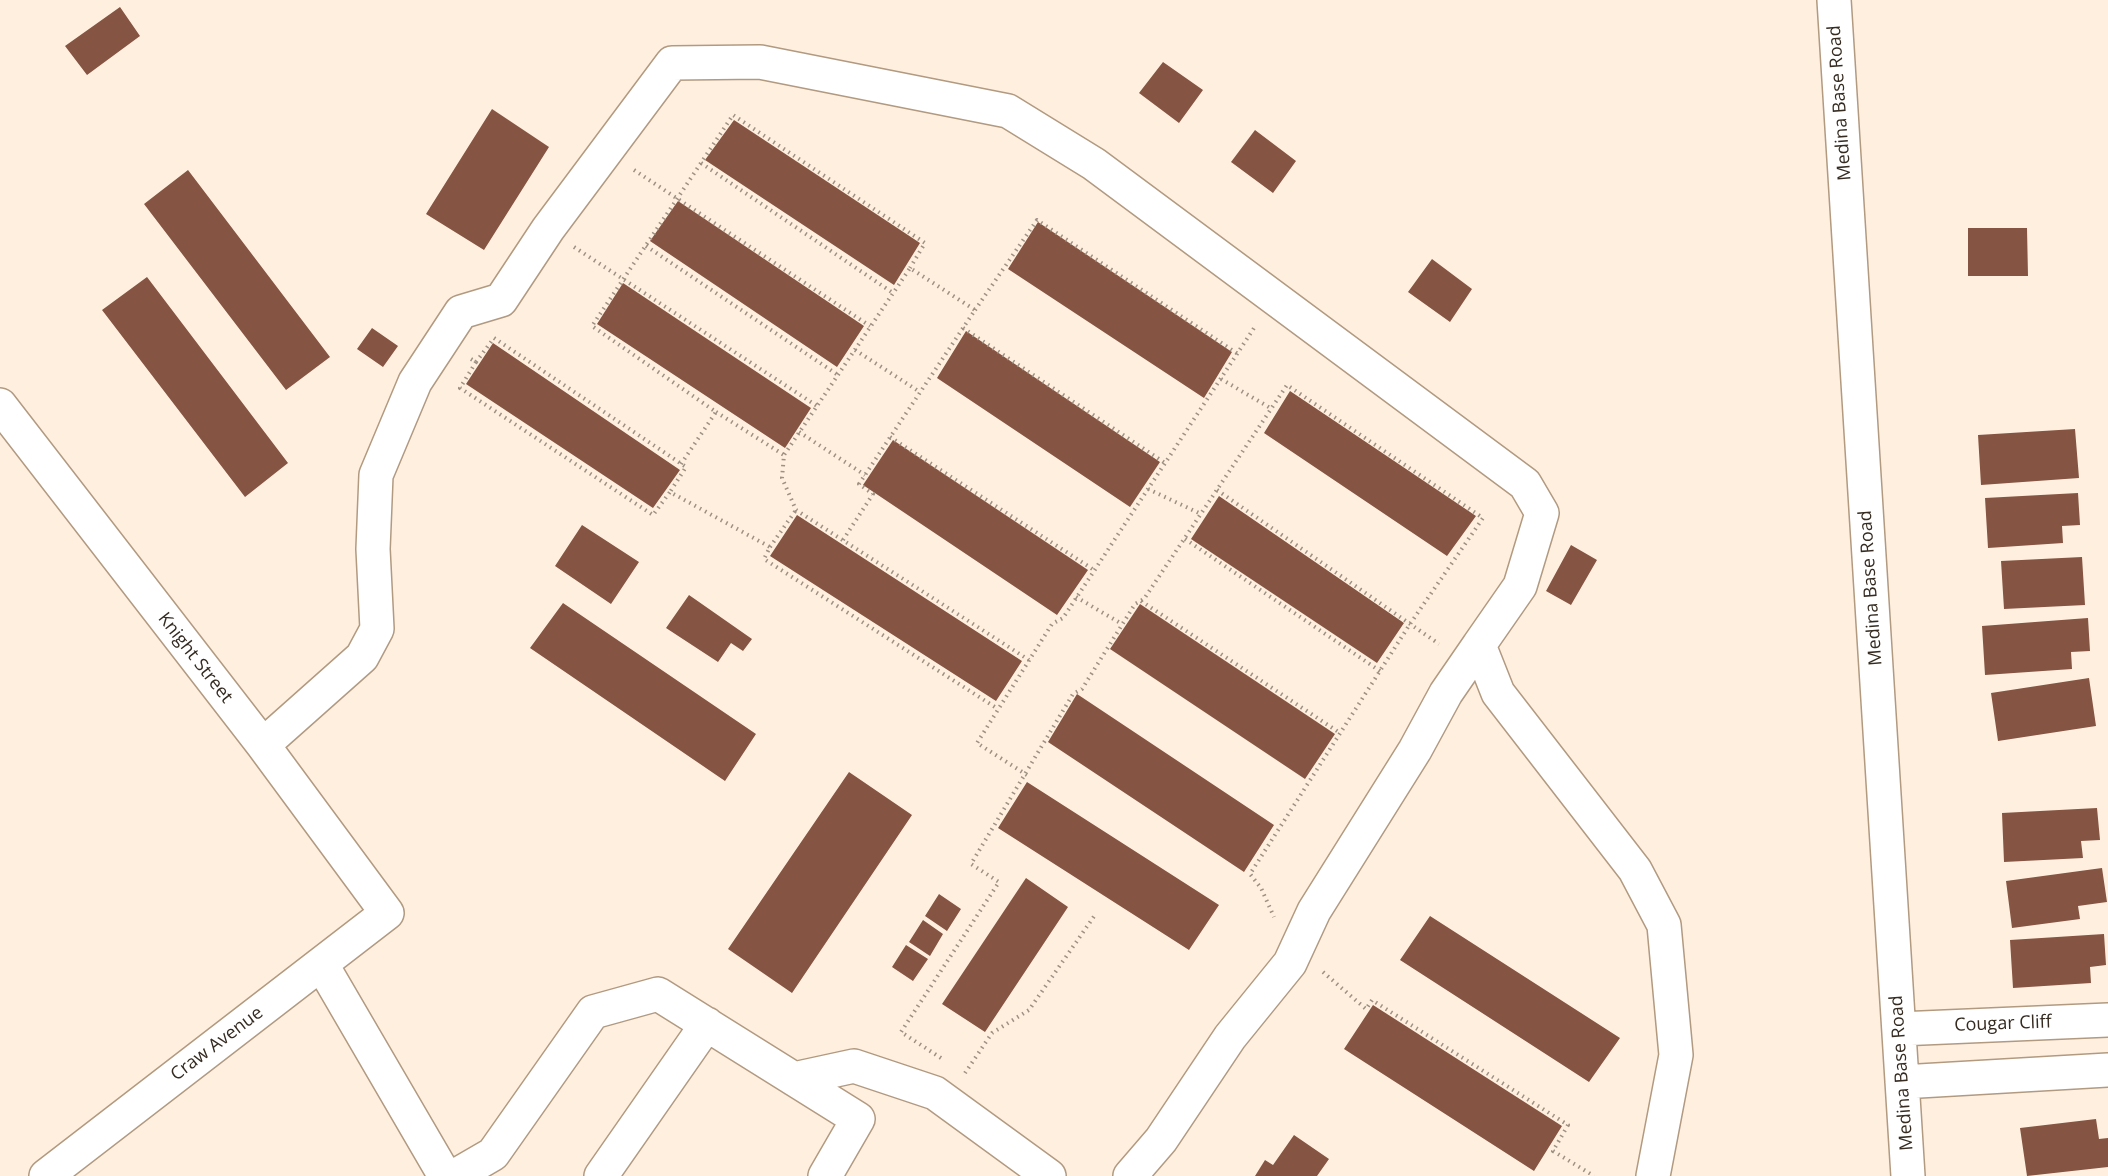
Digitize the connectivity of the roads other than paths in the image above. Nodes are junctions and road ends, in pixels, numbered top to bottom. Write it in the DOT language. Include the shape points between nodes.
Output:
graph roads {
  1 [pos="1834,0"];
  2 [pos="0,405"];
  3 [pos="1472,654"];
  4 [pos="263,746"];
  5 [pos="387,913"];
  6 [pos="322,965"];
  7 [pos="2108,1020"];
  8 [pos="707,1024"];
  9 [pos="1899,1029"];
  10 [pos="2108,1070"];
  11 [pos="794,1079"];
  12 [pos="1902,1082"];
  13 [pos="46,1176"];
  14 [pos="445,1176"];
  15 [pos="456,1176"];
  16 [pos="600,1176"];
  17 [pos="825,1176"];
  18 [pos="1049,1176"];
  19 [pos="1130,1176"];
  20 [pos="1653,1176"];
  21 [pos="1908,1176"];
  1 -- 9 [label="street, Medina Base Road"];
  2 -- 4 [label="street, Knight Street"];
  3 -- 4 [label="street" via="1520,586 1542,513 1525,484 1094,165 1008,111 760,62 672,63 548,229 501,300 461,312 415,382 376,475 373,549 377,629 362,657"];
  3 -- 19 [label="street" via="1314,911 1290,963 1230,1037 1161,1140"];
  3 -- 20 [label="street" via="1497,693 1635,870 1664,925 1676,1055"];
  4 -- 5 [label="street, Knight Street"];
  5 -- 6 [label="street, Craw Avenue"];
  6 -- 13 [label="street, Craw Avenue"];
  6 -- 14 [label="street"];
  7 -- 9 [label="street, Cougar Cliff"];
  8 -- 11 [label="street"];
  8 -- 15 [label="street" via="658,994 593,1012 493,1154"];
  8 -- 16 [label="street"];
  9 -- 12 [label="street, Medina Base Road"];
  10 -- 12 [label="street"];
  11 -- 17 [label="street" via="858,1119"];
  11 -- 18 [label="street" via="854,1066 935,1093"];
  12 -- 21 [label="street, Medina Base Road"];
}
